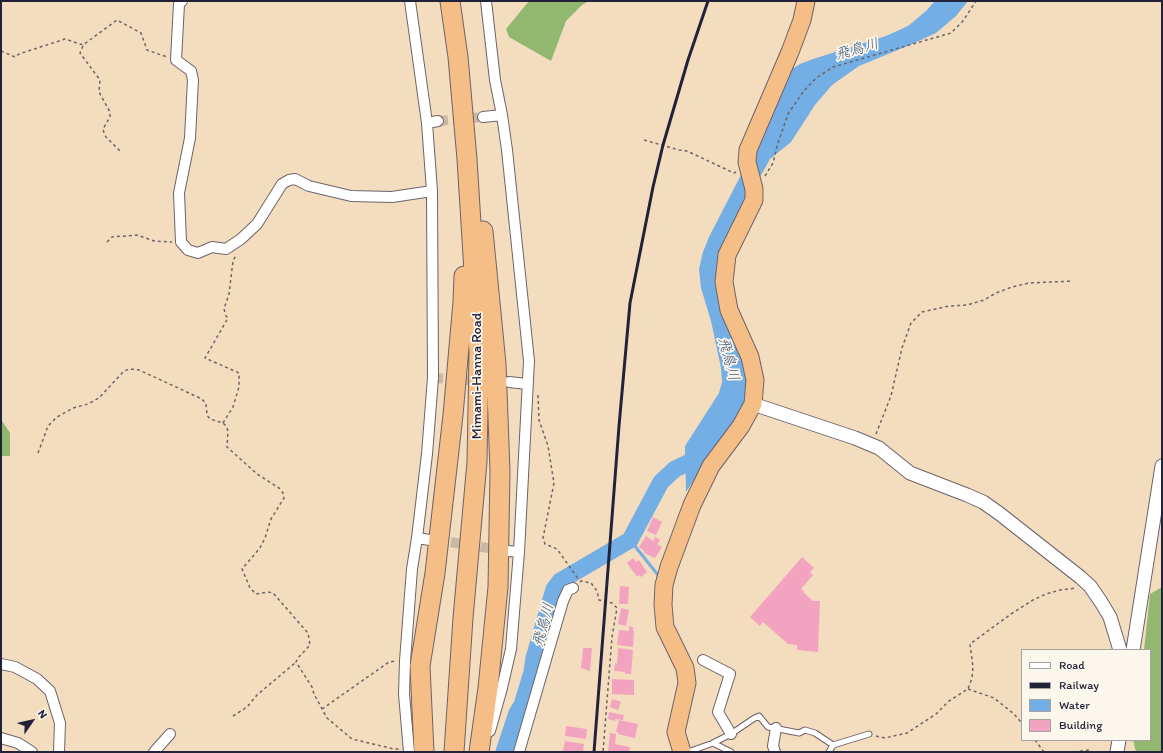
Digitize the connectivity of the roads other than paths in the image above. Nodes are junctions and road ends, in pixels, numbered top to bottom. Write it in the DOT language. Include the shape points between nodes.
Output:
graph roads {
  1 [pos="182,1"];
  2 [pos="410,1"];
  3 [pos="450,1"];
  4 [pos="457,1"];
  5 [pos="486,1"];
  6 [pos="806,1"];
  7 [pos="502,115"];
  8 [pos="483,117"];
  9 [pos="471,160"];
  10 [pos="432,191"];
  11 [pos="509,382"];
  12 [pos="527,384"];
  13 [pos="753,404"];
  14 [pos="1162,466"];
  15 [pos="417,538"];
  16 [pos="430,540"];
  17 [pos="508,551"];
  18 [pos="520,552"];
  19 [pos="576,584"];
  20 [pos="1120,649"];
  21 [pos="1133,649"];
  22 [pos="703,660"];
  23 [pos="1,664"];
  24 [pos="776,728"];
  25 [pos="170,734"];
  26 [pos="731,734"];
  27 [pos="869,734"];
  28 [pos="1,738"];
  29 [pos="1119,741"];
  30 [pos="713,743"];
  31 [pos="833,744"];
  32 [pos="414,751"];
  33 [pos="32,752"];
  34 [pos="59,752"];
  35 [pos="154,752"];
  36 [pos="454,752"];
  37 [pos="460,752"];
  38 [pos="479,752"];
  39 [pos="483,752"];
  40 [pos="519,752"];
  41 [pos="682,752"];
  42 [pos="688,752"];
  43 [pos="730,752"];
  44 [pos="775,752"];
  45 [pos="829,752"];
  46 [pos="1117,752"];
  1 -- 10 [label="street" via="179,4 176,60 191,70 193,80 190,138 179,194 181,242 188,250 198,253 212,247 226,248 241,239 257,224 282,184 289,180 295,179 309,186 351,196 392,197"];
  2 -- 10 [label="street" via="432,122"];
  3 -- 9 [label="highway, Mimami-Hanna Road"];
  4 -- 9 [label="highway, Mimami-Hanna Road" via="466,70"];
  5 -- 7 [label="street" via="495,80"];
  6 -- 13 [label="highway" via="790,52 748,150 747,160 754,200 727,255 724,282 729,310 750,357 755,380"];
  7 -- 8 [label="street"];
  7 -- 12 [label="street" via="529,361"];
  9 -- 32 [label="highway" via="463,302 453,415 435,573 420,666"];
  9 -- 36 [label="highway, Mimami-Hanna Road" via="479,352 477,454"];
  9 -- 37 [label="highway, Mimami-Hanna Road" via="480,255 484,351 480,462"];
  9 -- 38 [label="highway" via="487,258 496,364 500,471 498,587"];
  10 -- 15 [label="street" via="432,378 427,454"];
  11 -- 12 [label="street"];
  12 -- 18 [label="street"];
  13 -- 20 [label="street" via="879,448 910,473 967,494 1000,514 1090,586 1110,617"];
  13 -- 41 [label="highway" via="741,426 707,473 692,505 664,585 665,627 685,668 687,683 676,732"];
  14 -- 21 [label="street"];
  15 -- 16 [label="street"];
  15 -- 32 [label="street" via="412,569 404,694"];
  17 -- 18 [label="street"];
  18 -- 39 [label="street" via="511,649"];
  19 -- 40 [label="street" via="568,590 563,601"];
  22 -- 26 [label="street" via="730,674 718,712"];
  23 -- 34 [label="street" via="15,667 37,679 50,691 60,723"];
  24 -- 26 [label="lane" via="768,727 759,716"];
  24 -- 31 [label="lane" via="799,733 805,730"];
  24 -- 44 [label="street"];
  25 -- 35 [label="street"];
  26 -- 30 [label="lane"];
  27 -- 31 [label="lane"];
  28 -- 33 [label="street" via="18,743"];
  29 -- 46 [label="street"];
  30 -- 42 [label="lane"];
  30 -- 43 [label="lane"];
  31 -- 45 [label="lane"];
}
